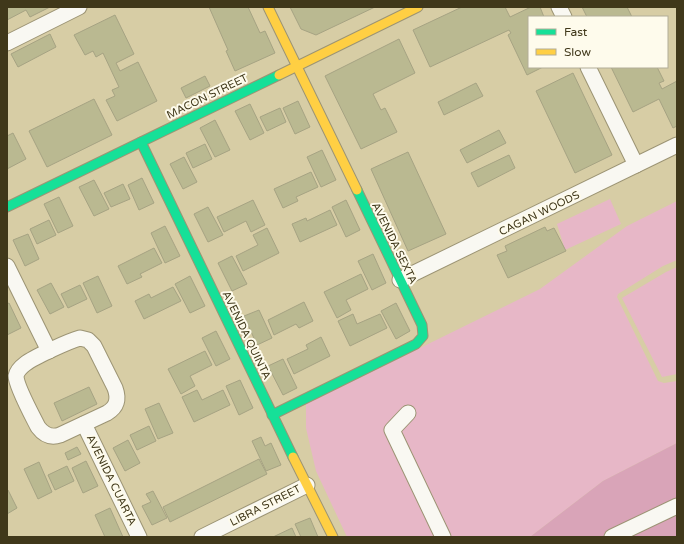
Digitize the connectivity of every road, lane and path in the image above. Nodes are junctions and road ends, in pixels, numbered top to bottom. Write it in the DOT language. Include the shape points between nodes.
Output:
graph roads {
  1 [pos="79,7"];
  2 [pos="268,7"];
  3 [pos="418,7"];
  4 [pos="559,7"];
  5 [pos="564,16"];
  6 [pos="7,42"];
  7 [pos="297,66"];
  8 [pos="588,68"];
  9 [pos="141,142"];
  10 [pos="677,145"];
  11 [pos="636,165"];
  12 [pos="7,207"];
  13 [pos="7,266"];
  14 [pos="400,280"];
  15 [pos="49,352"];
  16 [pos="408,413"];
  17 [pos="272,415"];
  18 [pos="84,424"];
  19 [pos="307,485"];
  20 [pos="677,506"];
  21 [pos="139,537"];
  22 [pos="202,537"];
  23 [pos="333,537"];
  24 [pos="444,537"];
  25 [pos="612,537"];
  1 -- 6 [label="street"];
  2 -- 7 [label="street, AVENIDA SEXTA"];
  3 -- 7 [label="street, MACON STREET"];
  4 -- 5 [label="street"];
  7 -- 9 [label="street, MACON STREET"];
  7 -- 14 [label="street, AVENIDA SEXTA"];
  8 -- 11 [label="street"];
  9 -- 12 [label="street, MACON STREET"];
  9 -- 17 [label="street, AVENIDA QUINTA"];
  10 -- 11 [label="street, CAGAN WOODS"];
  11 -- 14 [label="street, CAGAN WOODS"];
  13 -- 15 [label="street"];
  14 -- 17 [label="street, AVENIDA SEXTA" via="423,329 421,339 408,348"];
  15 -- 18 [label="street, AVENIDA CUARTA" via="18,371 18,386 41,431 56,436"];
  15 -- 18 [label="street, AVENIDA CUARTA" via="76,339 88,340 94,346 115,388 117,403 112,410"];
  16 -- 24 [label="street" via="392,430"];
  17 -- 19 [label="street, AVENIDA QUINTA"];
  18 -- 21 [label="street, AVENIDA CUARTA"];
  19 -- 22 [label="street, LIBRA STREET"];
  19 -- 23 [label="street, AVENIDA QUINTA"];
  20 -- 25 [label="street"];
}
